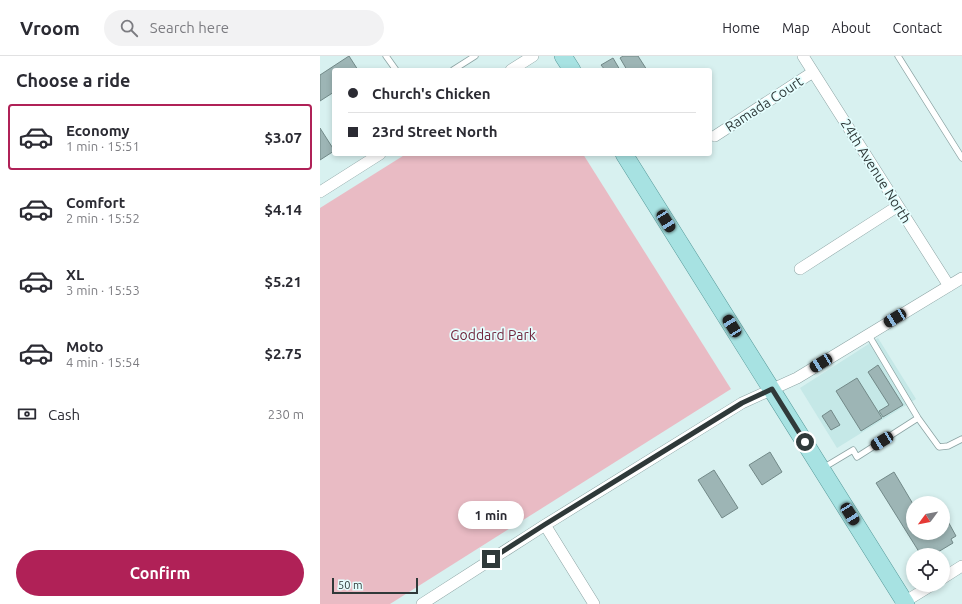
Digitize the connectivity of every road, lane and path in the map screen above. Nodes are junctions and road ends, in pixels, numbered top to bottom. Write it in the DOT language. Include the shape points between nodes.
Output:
graph roads {
  1 [pos="386,56"];
  2 [pos="475,56"];
  3 [pos="533,56"];
  4 [pos="563,56"];
  5 [pos="803,56"];
  6 [pos="898,56"];
  7 [pos="395,68"];
  8 [pos="456,68"];
  9 [pos="514,68"];
  10 [pos="571,68"];
  11 [pos="813,72"];
  12 [pos="715,136"];
  13 [pos="377,156"];
  14 [pos="625,156"];
  15 [pos="962,158"];
  16 [pos="320,192"];
  17 [pos="898,206"];
  18 [pos="800,269"];
  19 [pos="962,278"];
  20 [pos="949,286"];
  21 [pos="868,334"];
  22 [pos="772,389"];
  23 [pos="918,418"];
  24 [pos="961,441"];
  25 [pos="821,469"];
  26 [pos="544,525"];
  27 [pos="962,566"];
  28 [pos="950,574"];
  29 [pos="921,592"];
  30 [pos="424,603"];
  31 [pos="904,603"];
  32 [pos="594,604"];
  1 -- 7 [label="lane"];
  2 -- 8 [label="lane"];
  3 -- 9 [label="street"];
  4 -- 10 [label="main road"];
  5 -- 11 [label="street, 24th Avenue North"];
  6 -- 15 [label="lane"];
  11 -- 12 [label="street, Ramada Court"];
  11 -- 17 [label="street, 24th Avenue North"];
  13 -- 16 [label="street"];
  14 -- 22 [label="main road"];
  17 -- 18 [label="street"];
  17 -- 20 [label="street, 24th Avenue North"];
  19 -- 20 [label="street"];
  20 -- 21 [label="street"];
  21 -- 22 [label="street" via="797,378"];
  21 -- 23 [label="lane"];
  22 -- 25 [label="main road"];
  22 -- 26 [label="street" via="742,403"];
  23 -- 24 [label="lane" via="939,447"];
  23 -- 25 [label="lane" via="857,456 852,450"];
  25 -- 31 [label="main road"];
  26 -- 30 [label="street"];
  26 -- 32 [label="street"];
  27 -- 28 [label="street"];
  29 -- 31 [label="street"];
}
